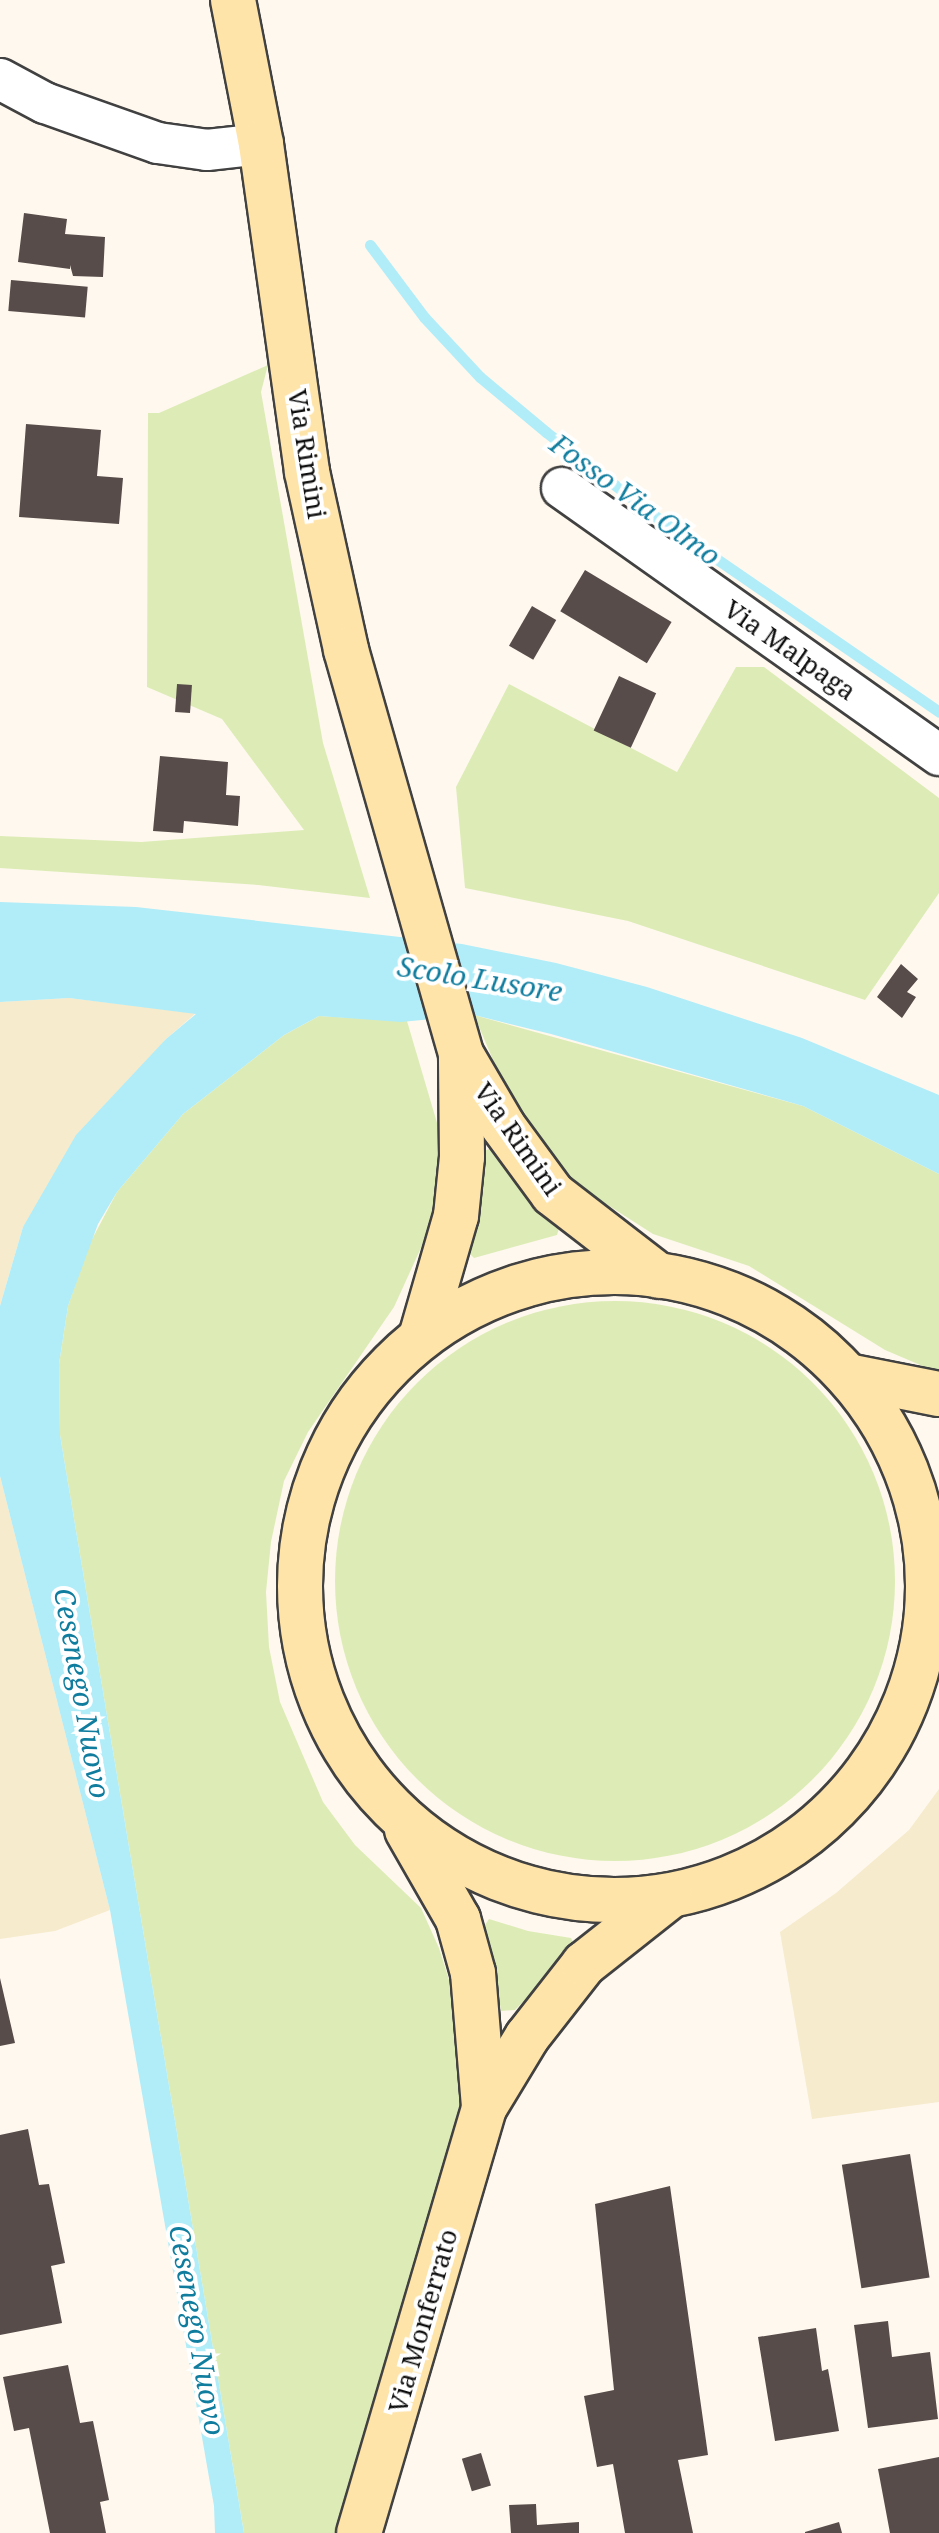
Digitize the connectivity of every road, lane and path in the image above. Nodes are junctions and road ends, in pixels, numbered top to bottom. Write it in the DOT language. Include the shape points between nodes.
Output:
graph roads {
  1 [pos="233,0"];
  2 [pos="0,79"];
  3 [pos="261,144"];
  4 [pos="562,488"];
  5 [pos="939,755"];
  6 [pos="455,1036"];
  7 [pos="659,1276"];
  8 [pos="421,1337"];
  9 [pos="848,1376"];
  10 [pos="939,1394"];
  11 [pos="934,1595"];
  12 [pos="399,1818"];
  13 [pos="670,1896"];
  14 [pos="484,2108"];
  15 [pos="359,2533"];
  1 -- 3 [label="main road, Via Rimini"];
  2 -- 3 [label="street" via="45,103 158,143 207,150"];
  3 -- 6 [label="main road, Via Rimini" via="307,472 346,650"];
  4 -- 5 [label="street, Via Malpaga"];
  6 -- 7 [label="main road, Via Rimini" via="503,1126 553,1194"];
  6 -- 8 [label="main road, Via Rimini" via="462,1157 456,1216"];
  7 -- 8 [label="main road" via="618,1272 538,1281 459,1312"];
  7 -- 9 [label="main road" via="706,1286 756,1306 799,1333"];
  8 -- 12 [label="main road" via="371,1385 329,1451 303,1530 299,1608 309,1671 331,1727"];
  9 -- 10 [label="main road"];
  9 -- 11 [label="main road" via="882,1421 901,1458 916,1499"];
  11 -- 13 [label="main road" via="919,1663 897,1723 867,1774 832,1814 757,1865"];
  12 -- 13 [label="main road" via="458,1860 540,1892 602,1901"];
  12 -- 14 [label="main road, Via Monferrato" via="462,1932 473,1973"];
  13 -- 14 [label="main road, Via Monferrato" via="584,1964 527,2037"];
  14 -- 15 [label="main road, Via Monferrato"];
}
